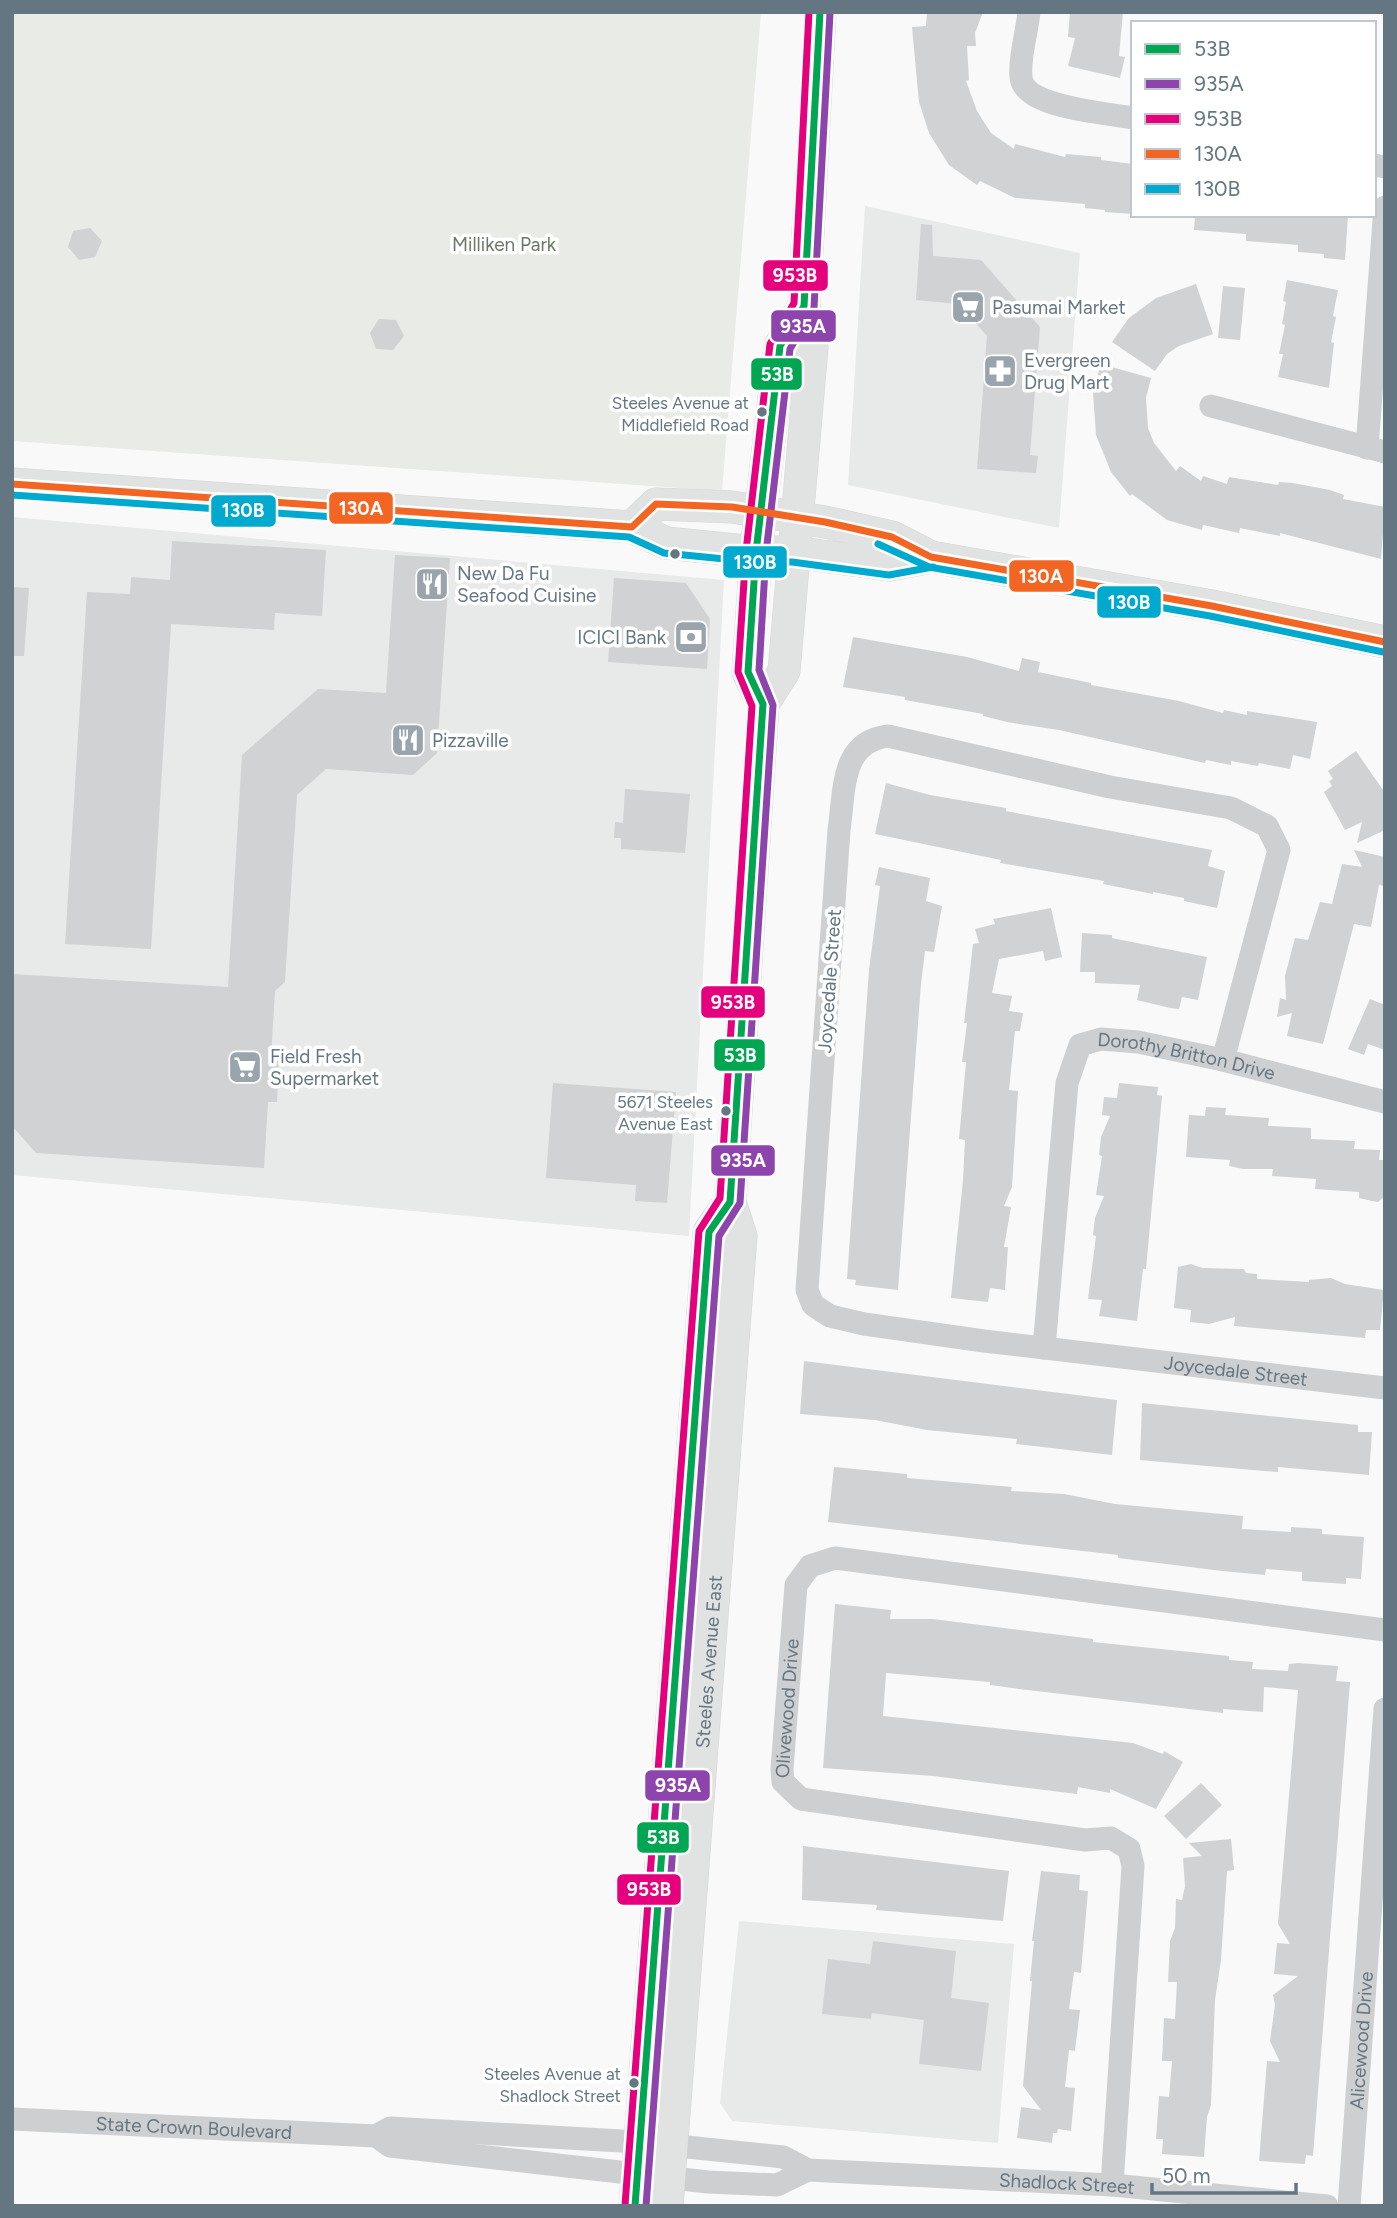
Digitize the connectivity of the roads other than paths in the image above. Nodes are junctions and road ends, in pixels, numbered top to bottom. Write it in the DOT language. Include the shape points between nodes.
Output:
graph roads {
  1 [pos="820,12"];
  2 [pos="1029,12"];
  3 [pos="1131,118"];
  4 [pos="1385,207"];
  5 [pos="804,306"];
  6 [pos="1210,406"];
  7 [pos="1376,450"];
  8 [pos="12,484"];
  9 [pos="761,510"];
  10 [pos="796,516"];
  11 [pos="632,527"];
  12 [pos="756,552"];
  13 [pos="793,552"];
  14 [pos="931,557"];
  15 [pos="1385,642"];
  16 [pos="763,704"];
  17 [pos="1223,1060"];
  18 [pos="1385,1102"];
  19 [pos="730,1202"];
  20 [pos="1044,1348"];
  21 [pos="1385,1388"];
  22 [pos="1385,1630"];
  23 [pos="1385,1709"];
  24 [pos="12,2119"];
  25 [pos="638,2157"];
  26 [pos="808,2170"];
  27 [pos="669,2176"];
  28 [pos="1112,2185"];
  29 [pos="635,2206"];
  30 [pos="1327,2206"];
  31 [pos="1349,2206"];
  1 -- 5 [label="main road, Steeles Avenue East"];
  2 -- 3 [label="street" via="1020,79 1025,90 1048,102"];
  4 -- 7 [label="street"];
  5 -- 9 [label="main road, Steeles Avenue East" via="780,346"];
  5 -- 10 [label="main road, Steeles Avenue East" via="812,347"];
  6 -- 7 [label="street"];
  8 -- 11 [label="main road"];
  9 -- 10 [label="main road"];
  9 -- 11 [label="main road" via="656,504"];
  9 -- 12 [label="main road, Steeles Avenue East"];
  10 -- 13 [label="main road, Steeles Avenue East"];
  10 -- 14 [label="main road" via="892,537"];
  11 -- 12 [label="main road" via="666,543"];
  12 -- 13 [label="main road"];
  12 -- 16 [label="main road, Steeles Avenue East" via="748,672"];
  13 -- 14 [label="main road" via="889,565"];
  13 -- 16 [label="main road, Steeles Avenue East" via="784,671"];
  14 -- 15 [label="main road" via="1212,606"];
  16 -- 19 [label="main road, Steeles Avenue East"];
  17 -- 18 [label="street, Dorothy Britton Drive"];
  17 -- 20 [label="street, Dorothy Britton Drive" via="1138,1042 1101,1039 1080,1045 1067,1083"];
  17 -- 20 [label="street, Joycedale Street" via="1279,850 1267,826 1231,808 1110,787 888,736 872,738 852,754 839,830 807,1290 813,1305 864,1324"];
  19 -- 25 [label="main road, Steeles Avenue East" via="709,1232"];
  19 -- 27 [label="main road, Steeles Avenue East" via="741,1236"];
  20 -- 21 [label="street, Joycedale Street"];
  22 -- 28 [label="street, Olivewood Drive" via="835,1558 810,1566 796,1584 782,1769 783,1782 801,1799 1086,1840 1111,1838 1129,1849 1133,1866"];
  23 -- 31 [label="street, Alicewood Drive"];
  24 -- 25 [label="street, State Crown Boulevard" via="376,2136 390,2128"];
  25 -- 27 [label="street, Shadlock Street"];
  25 -- 29 [label="main road, Steeles Avenue East"];
  26 -- 27 [label="street, Shadlock Street" via="777,2185"];
  26 -- 27 [label="street, Shadlock Street" via="783,2157"];
  26 -- 28 [label="street, Shadlock Street"];
  28 -- 30 [label="street, Shadlock Street"];
}
